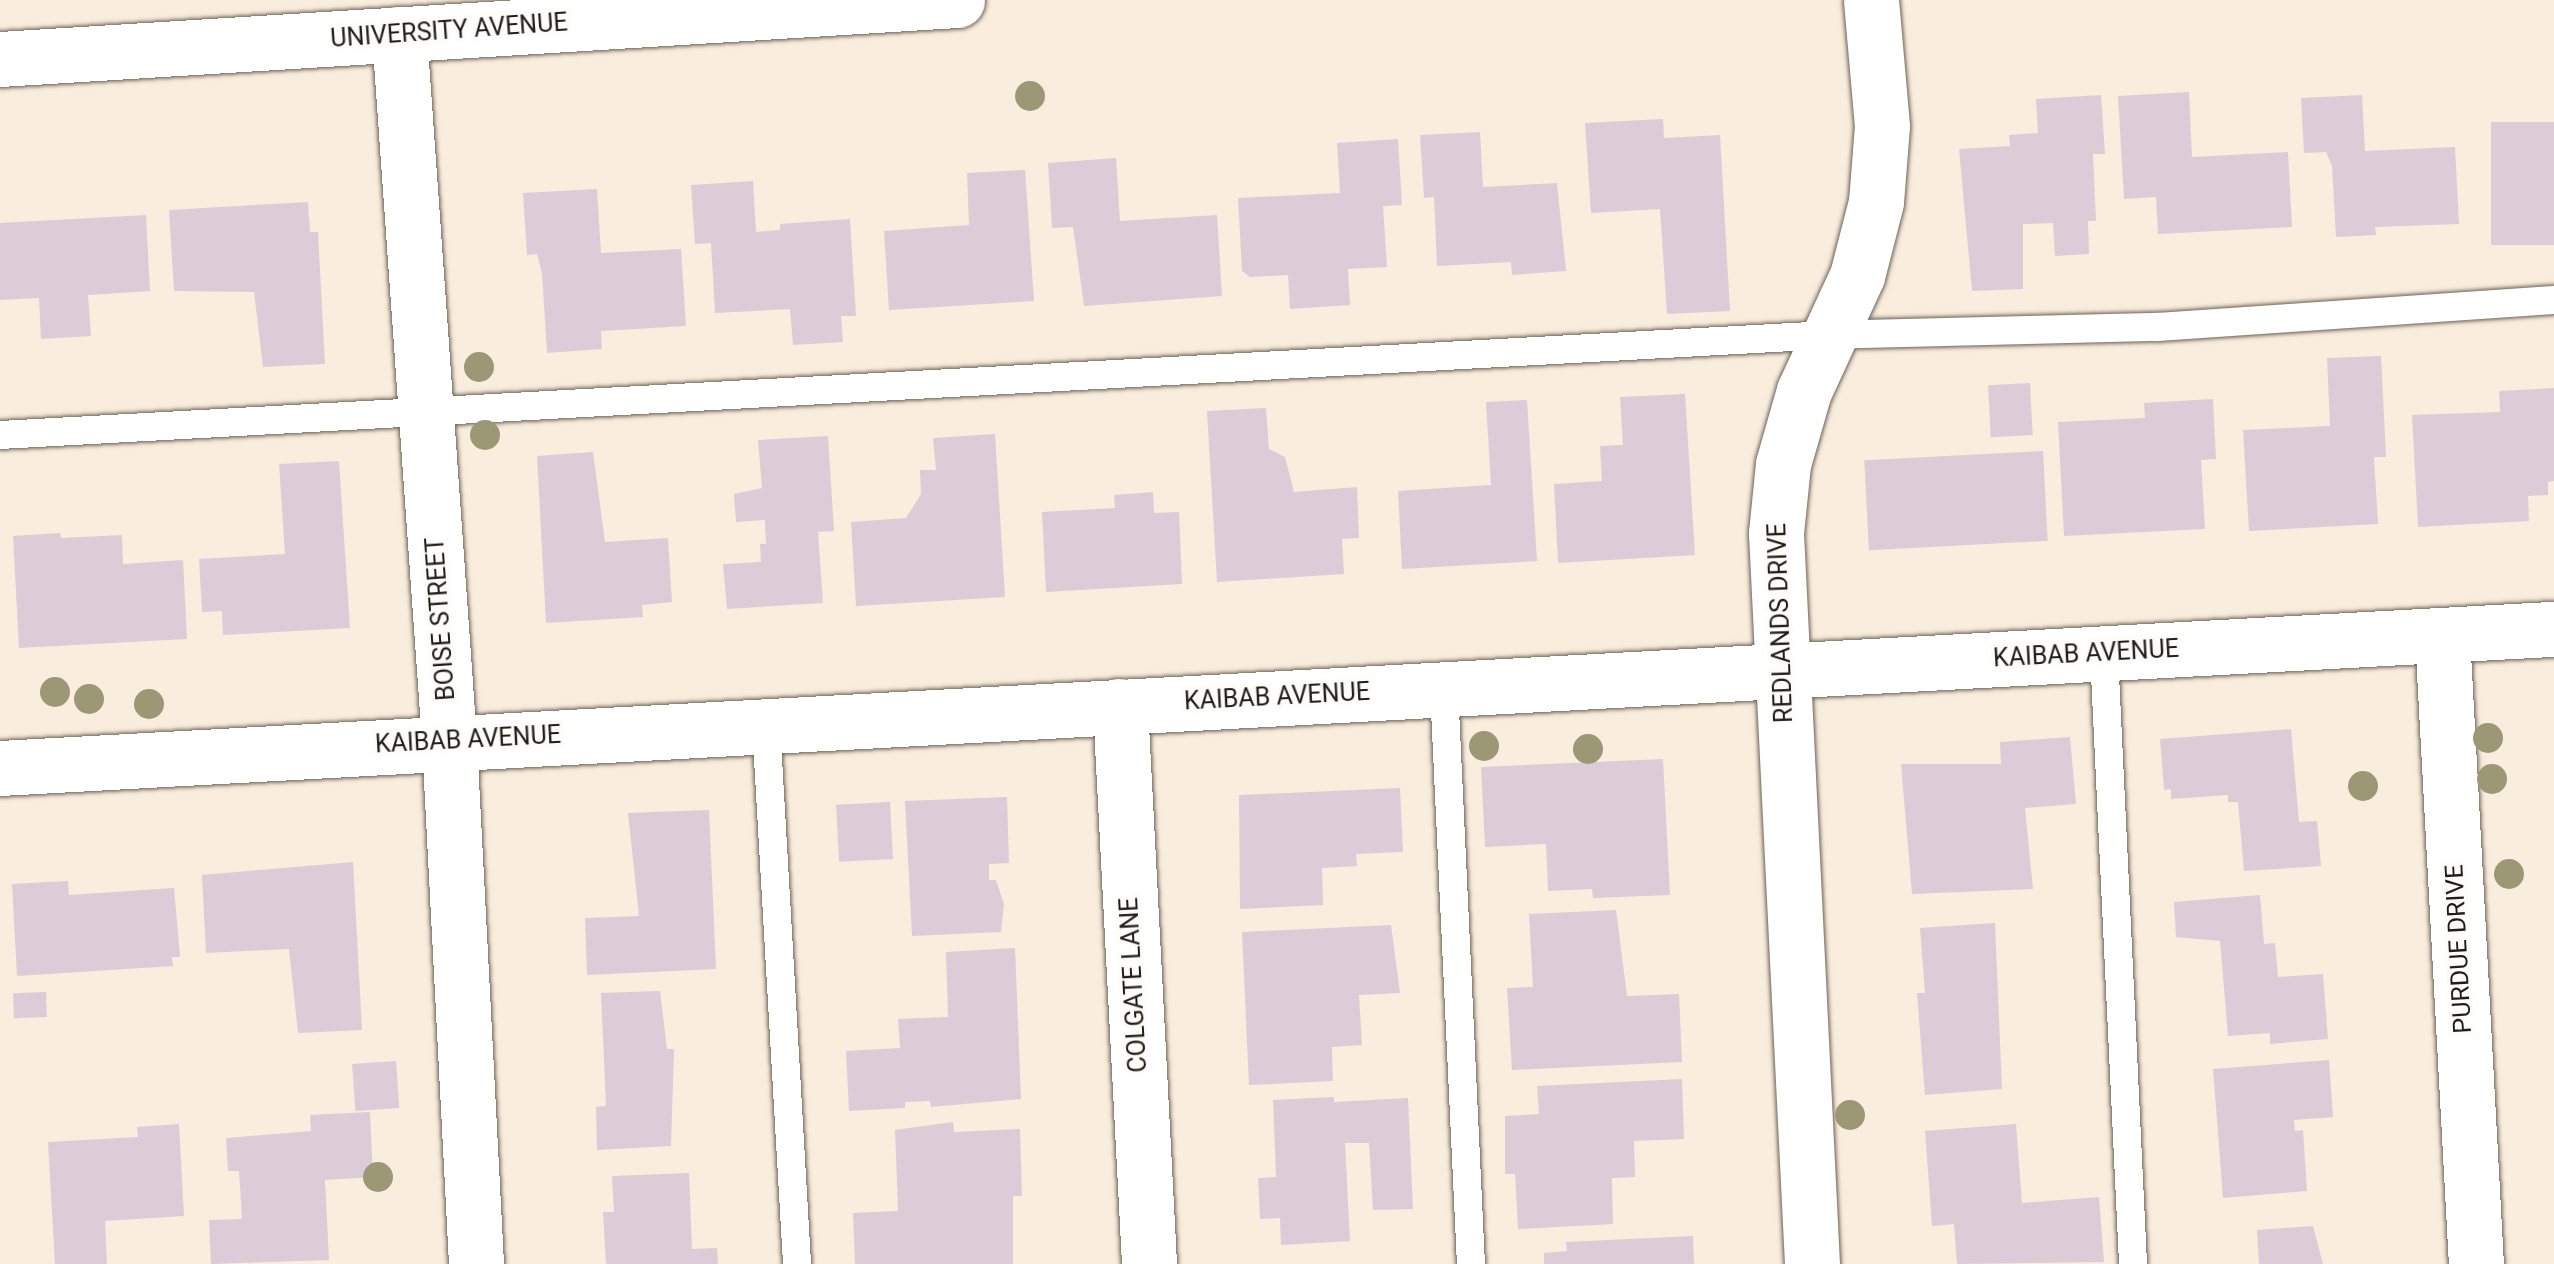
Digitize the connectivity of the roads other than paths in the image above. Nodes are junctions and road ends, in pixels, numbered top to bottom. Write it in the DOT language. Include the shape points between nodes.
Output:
graph roads {
  1 [pos="957,0"];
  2 [pos="1871,0"];
  3 [pos="399,34"];
  4 [pos="0,58"];
  5 [pos="2554,300"];
  6 [pos="1826,335"];
  7 [pos="428,408"];
  8 [pos="0,435"];
  9 [pos="2554,629"];
  10 [pos="2442,635"];
  11 [pos="2104,653"];
  12 [pos="1780,670"];
  13 [pos="1444,688"];
  14 [pos="1120,706"];
  15 [pos="766,724"];
  16 [pos="448,741"];
  17 [pos="0,768"];
  18 [pos="476,1264"];
  19 [pos="797,1264"];
  20 [pos="1149,1264"];
  21 [pos="1471,1264"];
  22 [pos="1812,1264"];
  23 [pos="2133,1264"];
  24 [pos="2476,1264"];
  1 -- 3 [label="street, UNIVERSITY AVENUE"];
  2 -- 6 [label="street, REDLANDS DRIVE" via="1882,126 1876,202 1856,276"];
  3 -- 4 [label="street, UNIVERSITY AVENUE"];
  3 -- 7 [label="street, BOISE STREET"];
  5 -- 6 [label="lane" via="2156,328"];
  6 -- 7 [label="lane"];
  6 -- 12 [label="street, REDLANDS DRIVE" via="1783,464 1776,533"];
  7 -- 8 [label="lane"];
  7 -- 16 [label="street, BOISE STREET"];
  9 -- 10 [label="street, KAIBAB AVENUE"];
  10 -- 11 [label="street, KAIBAB AVENUE"];
  10 -- 24 [label="street, PURDUE DRIVE"];
  11 -- 12 [label="street, KAIBAB AVENUE"];
  11 -- 23 [label="lane"];
  12 -- 13 [label="street, KAIBAB AVENUE"];
  12 -- 22 [label="street, REDLANDS DRIVE"];
  13 -- 14 [label="street, KAIBAB AVENUE"];
  13 -- 21 [label="lane"];
  14 -- 15 [label="street, KAIBAB AVENUE"];
  14 -- 20 [label="street, COLGATE LANE"];
  15 -- 16 [label="street, KAIBAB AVENUE"];
  15 -- 19 [label="lane"];
  16 -- 17 [label="street, KAIBAB AVENUE"];
  16 -- 18 [label="street, BOISE STREET"];
}
